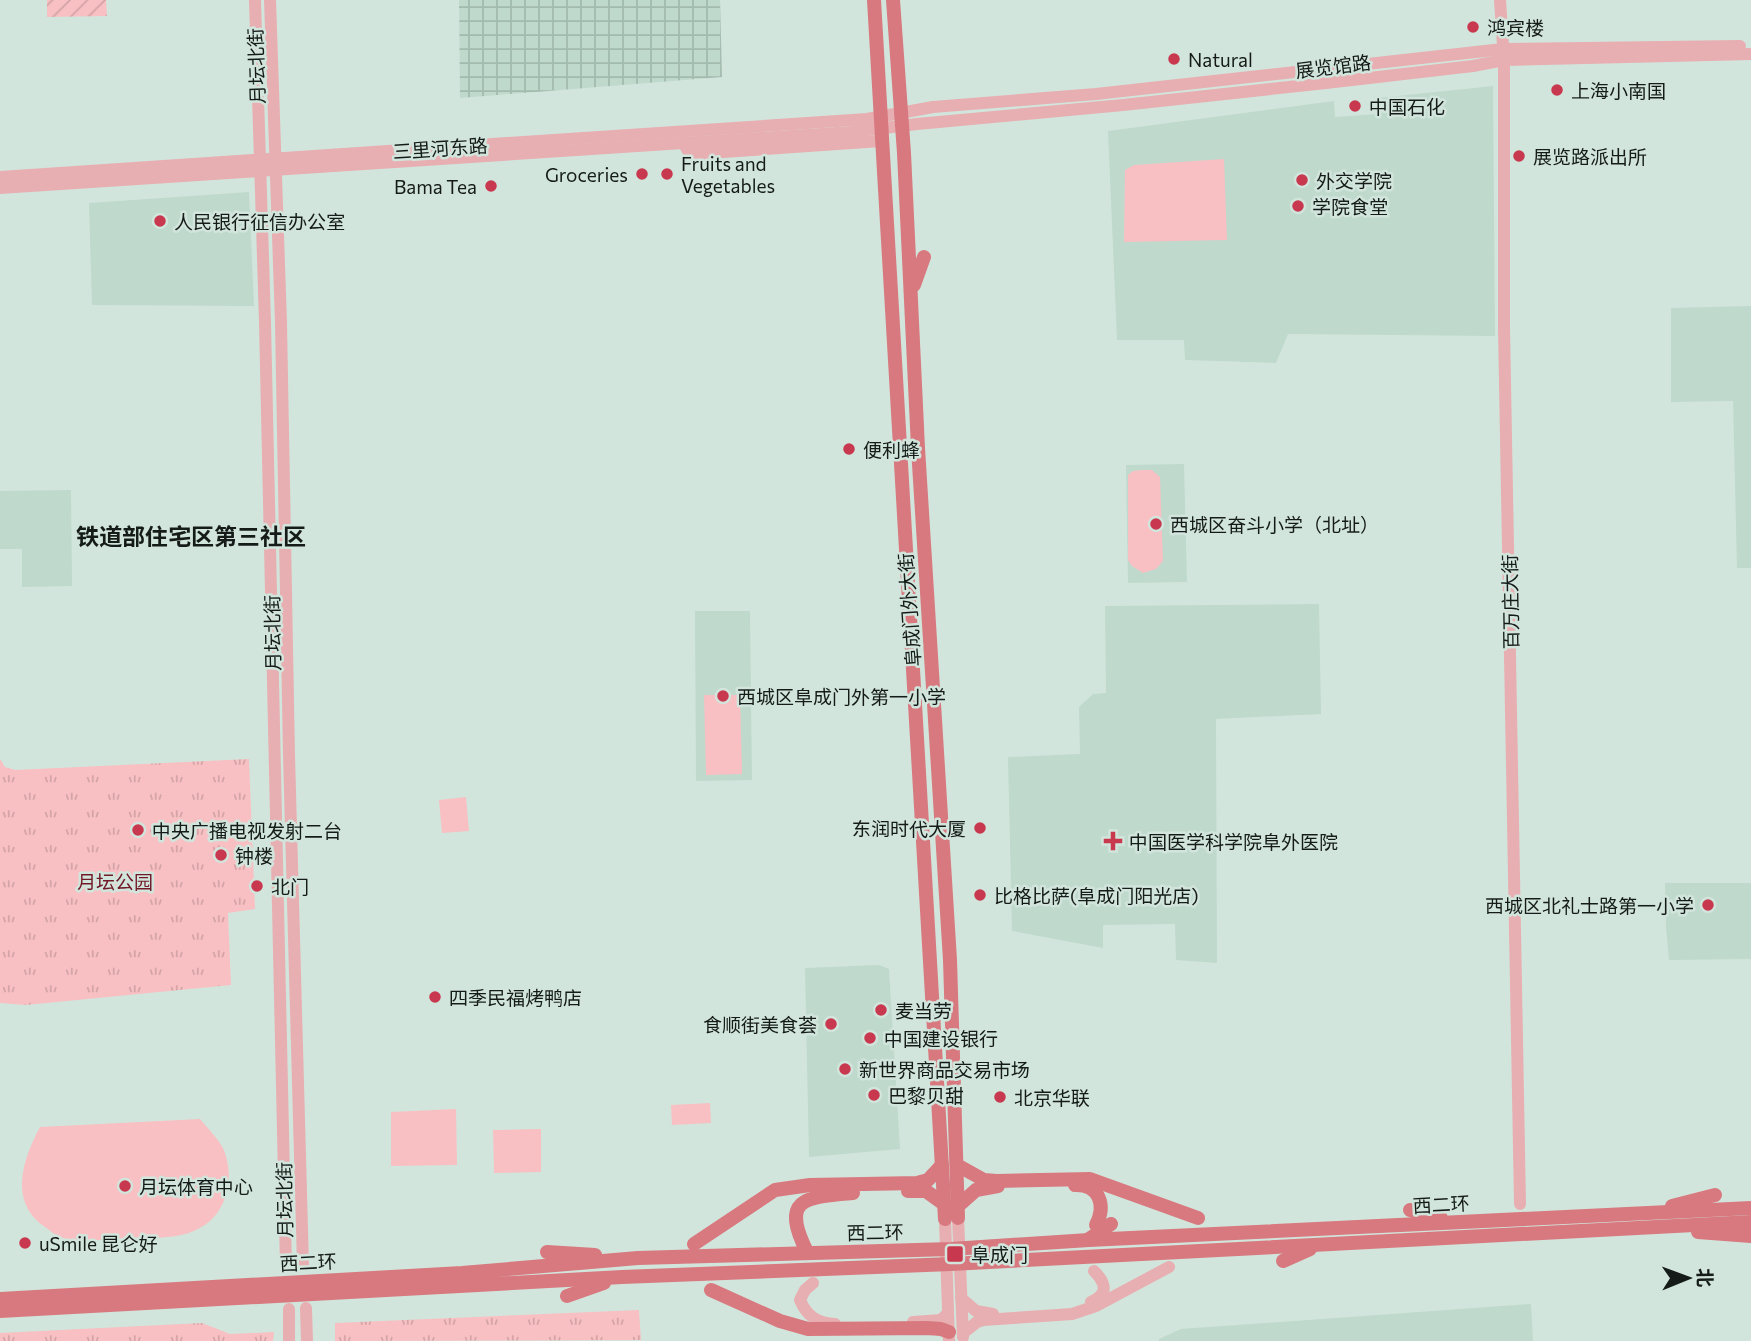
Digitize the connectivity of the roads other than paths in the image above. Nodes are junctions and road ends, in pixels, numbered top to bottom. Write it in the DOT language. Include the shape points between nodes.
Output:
graph roads {
  1 [pos="255,0"];
  2 [pos="270,0"];
  3 [pos="874,0"];
  4 [pos="893,0"];
  5 [pos="1500,0"];
  6 [pos="1751,46"];
  7 [pos="1503,54"];
  8 [pos="1751,54"];
  9 [pos="901,120"];
  10 [pos="880,129"];
  11 [pos="275,164"];
  12 [pos="260,165"];
  13 [pos="0,177"];
  14 [pos="0,188"];
  15 [pos="924,257"];
  16 [pos="912,292"];
  17 [pos="949,1165"];
  18 [pos="1715,1195"];
  19 [pos="1520,1204"];
  20 [pos="1751,1208"];
  21 [pos="1410,1210"];
  22 [pos="951,1212"];
  23 [pos="1198,1218"];
  24 [pos="1637,1221"];
  25 [pos="1455,1222"];
  26 [pos="1751,1222"];
  27 [pos="1111,1224"];
  28 [pos="1096,1225"];
  29 [pos="1751,1236"];
  30 [pos="1089,1240"];
  31 [pos="694,1244"];
  32 [pos="1319,1246"];
  33 [pos="547,1252"];
  34 [pos="807,1252"];
  35 [pos="638,1258"];
  36 [pos="1283,1261"];
  37 [pos="303,1265"];
  38 [pos="286,1266"];
  39 [pos="1169,1267"];
  40 [pos="1094,1271"];
  41 [pos="622,1277"];
  42 [pos="464,1280"];
  43 [pos="954,1282"];
  44 [pos="813,1283"];
  45 [pos="711,1290"];
  46 [pos="567,1296"];
  47 [pos="961,1298"];
  48 [pos="0,1299"];
  49 [pos="306,1308"];
  50 [pos="289,1309"];
  51 [pos="0,1311"];
  52 [pos="948,1313"];
  53 [pos="956,1337"];
  54 [pos="289,1341"];
  55 [pos="307,1341"];
  1 -- 12 [label="main road, 月坛北街"];
  2 -- 11 [label="main road, 月坛北街"];
  3 -- 10 [label="highway, 阜成门外大街"];
  4 -- 9 [label="highway, 阜成门外大街"];
  5 -- 7 [label="main road, 百万庄大街"];
  6 -- 7 [label="main road, 展览馆路"];
  7 -- 8 [label="main road, 展览馆路"];
  7 -- 9 [label="main road, 展览馆路" via="1362,63 916,110"];
  7 -- 9 [label="main road, 展览馆路" via="1473,66 1326,83 917,124"];
  7 -- 19 [label="main road, 百万庄大街"];
  9 -- 10 [label="main road"];
  9 -- 16 [label="highway, 阜成门外大街"];
  10 -- 11 [label="main road, 三里河东路"];
  10 -- 11 [label="main road, 三里河东路" via="684,144"];
  10 -- 17 [label="highway, 阜成门外大街"];
  11 -- 12 [label="main road, 三里河东路"];
  11 -- 37 [label="main road, 月坛北街"];
  12 -- 13 [label="main road, 三里河东路"];
  12 -- 14 [label="main road, 三里河东路"];
  12 -- 38 [label="main road, 月坛北街"];
  15 -- 16 [label="highway"];
  16 -- 17 [label="highway, 阜成门外大街" via="918,461 950,960"];
  17 -- 22 [label="highway, 阜成门外大街"];
  17 -- 23 [label="highway" via="984,1180 1090,1179"];
  17 -- 31 [label="highway" via="917,1183 775,1190"];
  18 -- 24 [label="highway"];
  20 -- 24 [label="highway, 西二环"];
  21 -- 25 [label="highway"];
  22 -- 28 [label="highway" via="983,1187 1081,1185 1101,1201"];
  22 -- 34 [label="highway" via="926,1191 918,1190 814,1197 796,1213 796,1229"];
  22 -- 43 [label="main road"];
  24 -- 25 [label="highway, 西二环"];
  24 -- 26 [label="highway, 西二环"];
  24 -- 29 [label="highway"];
  24 -- 32 [label="highway, 西二环"];
  25 -- 30 [label="highway, 西二环"];
  27 -- 30 [label="highway"];
  30 -- 34 [label="highway, 西二环"];
  32 -- 36 [label="highway"];
  32 -- 41 [label="highway, 西二环"];
  33 -- 35 [label="highway"];
  34 -- 35 [label="highway, 西二环"];
  35 -- 42 [label="highway, 西二环"];
  39 -- 53 [label="main road" via="1072,1314 983,1320"];
  40 -- 47 [label="main road" via="1104,1289 1099,1298 1068,1310 990,1314 976,1311"];
  41 -- 42 [label="highway, 西二环"];
  41 -- 46 [label="highway"];
  42 -- 48 [label="highway, 西二环"];
  42 -- 51 [label="highway, 西二环"];
  43 -- 47 [label="main road"];
  43 -- 52 [label="main road"];
  44 -- 52 [label="main road" via="800,1300 809,1315 831,1324 933,1321"];
  45 -- 53 [label="highway" via="808,1329 927,1328"];
  47 -- 53 [label="main road"];
  49 -- 55 [label="main road"];
  50 -- 54 [label="main road"];
  52 -- 53 [label="main road"];
}
